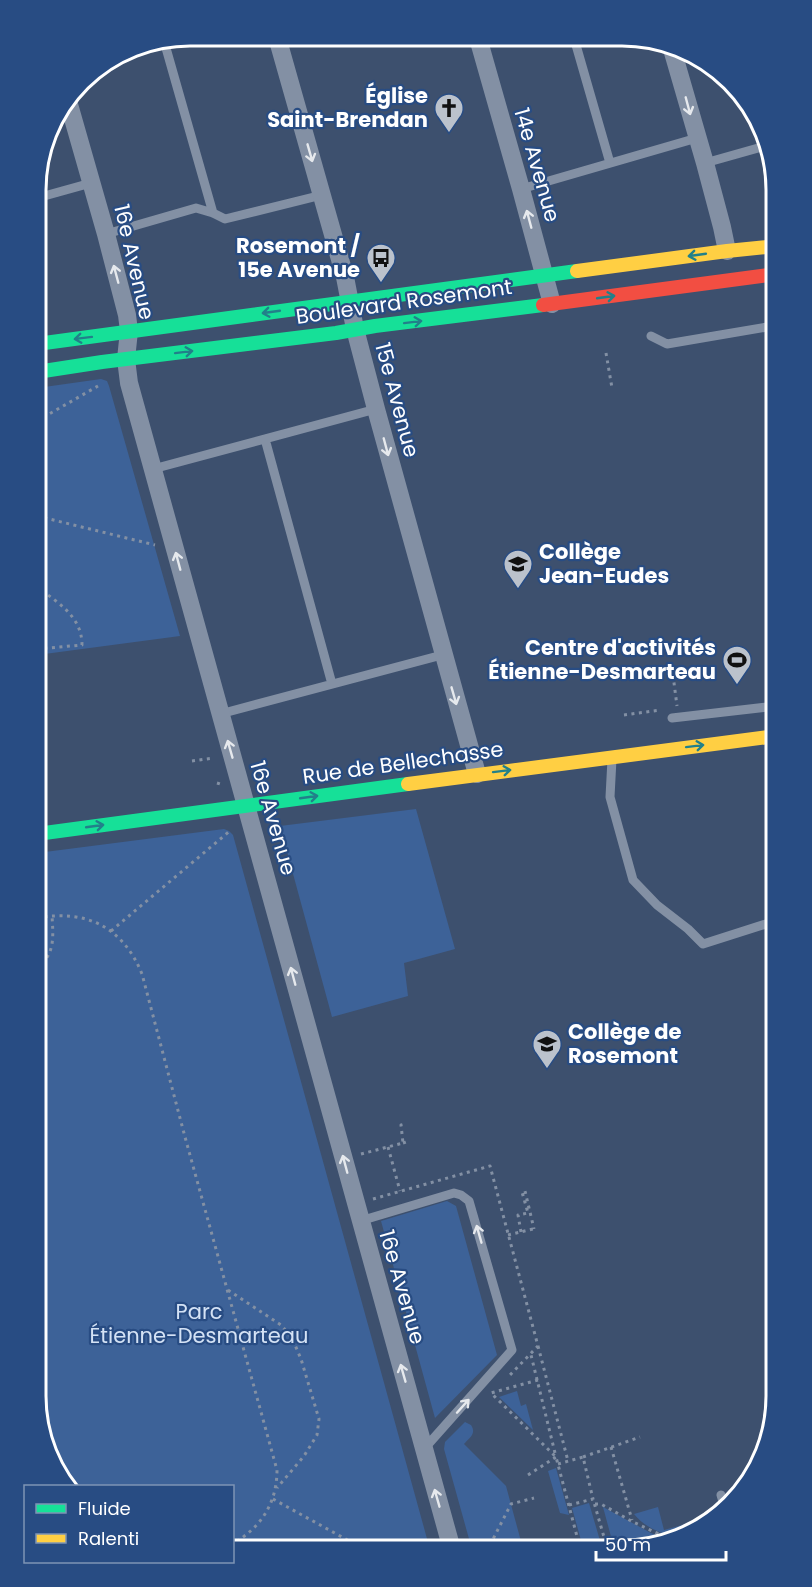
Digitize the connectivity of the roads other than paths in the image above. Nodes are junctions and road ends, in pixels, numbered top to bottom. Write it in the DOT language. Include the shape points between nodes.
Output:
graph roads {
  1 [pos="280,46"];
  2 [pos="480,46"];
  3 [pos="576,46"];
  4 [pos="166,49"];
  5 [pos="674,57"];
  6 [pos="71,110"];
  7 [pos="697,138"];
  8 [pos="759,148"];
  9 [pos="610,163"];
  10 [pos="705,164"];
  11 [pos="91,183"];
  12 [pos="521,189"];
  13 [pos="47,195"];
  14 [pos="322,195"];
  15 [pos="213,213"];
  16 [pos="106,234"];
  17 [pos="766,247"];
  18 [pos="727,251"];
  19 [pos="766,275"];
  20 [pos="545,276"];
  21 [pos="350,302"];
  22 [pos="552,304"];
  23 [pos="766,327"];
  24 [pos="355,329"];
  25 [pos="129,331"];
  26 [pos="651,336"];
  27 [pos="47,343"];
  28 [pos="126,359"];
  29 [pos="47,371"];
  30 [pos="376,409"];
  31 [pos="265,439"];
  32 [pos="153,469"];
  33 [pos="442,655"];
  34 [pos="332,684"];
  35 [pos="766,707"];
  36 [pos="220,714"];
  37 [pos="672,718"];
  38 [pos="766,737"];
  39 [pos="612,757"];
  40 [pos="477,774"];
  41 [pos="246,805"];
  42 [pos="46,833"];
  43 [pos="765,924"];
  44 [pos="360,1221"];
  45 [pos="424,1449"];
  46 [pos="721,1495"];
  47 [pos="722,1499"];
  48 [pos="449,1540"];
  1 -- 14 [label="street, 15e Avenue, one-way"];
  2 -- 12 [label="street, 14e Avenue"];
  3 -- 9 [label="lane"];
  4 -- 15 [label="lane"];
  5 -- 7 [label="street, one-way"];
  6 -- 11 [label="street, 16e Avenue"];
  7 -- 9 [label="lane"];
  7 -- 10 [label="street"];
  8 -- 10 [label="lane"];
  9 -- 12 [label="lane"];
  10 -- 18 [label="street"];
  11 -- 13 [label="lane"];
  11 -- 16 [label="street, 16e Avenue"];
  20 -- 12 [label="street, 14e Avenue, one-way"];
  14 -- 15 [label="lane" via="225,219"];
  14 -- 21 [label="street, 15e Avenue"];
  15 -- 16 [label="lane" via="196,208"];
  25 -- 16 [label="street, 16e Avenue, one-way"];
  17 -- 18 [label="main road, Boulevard Rosemont"];
  18 -- 20 [label="main road, Boulevard Rosemont, one-way"];
  22 -- 19 [label="main road, Boulevard Rosemont, one-way"];
  20 -- 21 [label="main road, Boulevard Rosemont"];
  20 -- 22 [label="street, 14e Avenue"];
  21 -- 24 [label="street, 15e Avenue"];
  21 -- 25 [label="main road, Boulevard Rosemont, one-way"];
  24 -- 22 [label="main road, Boulevard Rosemont, one-way"];
  23 -- 26 [label="lane" via="667,344"];
  28 -- 24 [label="main road, Boulevard Rosemont, one-way"];
  24 -- 30 [label="street, 15e Avenue"];
  25 -- 27 [label="main road, Boulevard Rosemont, one-way"];
  25 -- 28 [label="street, 16e Avenue"];
  28 -- 29 [label="main road, Boulevard Rosemont"];
  28 -- 32 [label="street, 16e Avenue"];
  30 -- 31 [label="lane"];
  30 -- 33 [label="street, 15e Avenue, one-way"];
  31 -- 32 [label="lane"];
  31 -- 34 [label="lane"];
  36 -- 32 [label="street, 16e Avenue, one-way"];
  33 -- 34 [label="lane"];
  33 -- 40 [label="street, 15e Avenue, one-way"];
  34 -- 36 [label="lane"];
  35 -- 37 [label="lane"];
  41 -- 36 [label="street, 16e Avenue, one-way"];
  39 -- 38 [label="main road, Rue de Bellechasse, one-way"];
  40 -- 39 [label="main road, Rue de Bellechasse, one-way"];
  39 -- 43 [label="lane" via="610,797 633,880 703,944"];
  41 -- 40 [label="main road, Rue de Bellechasse, one-way"];
  42 -- 41 [label="main road, Rue de Bellechasse, one-way"];
  44 -- 41 [label="street, 16e Avenue, one-way"];
  45 -- 44 [label="street, 16e Avenue, one-way"];
  45 -- 44 [label="lane, one-way" via="513,1350 469,1201 454,1193"];
  48 -- 45 [label="street, 16e Avenue, one-way"];
  46 -- 47 [label="lane"];
}
